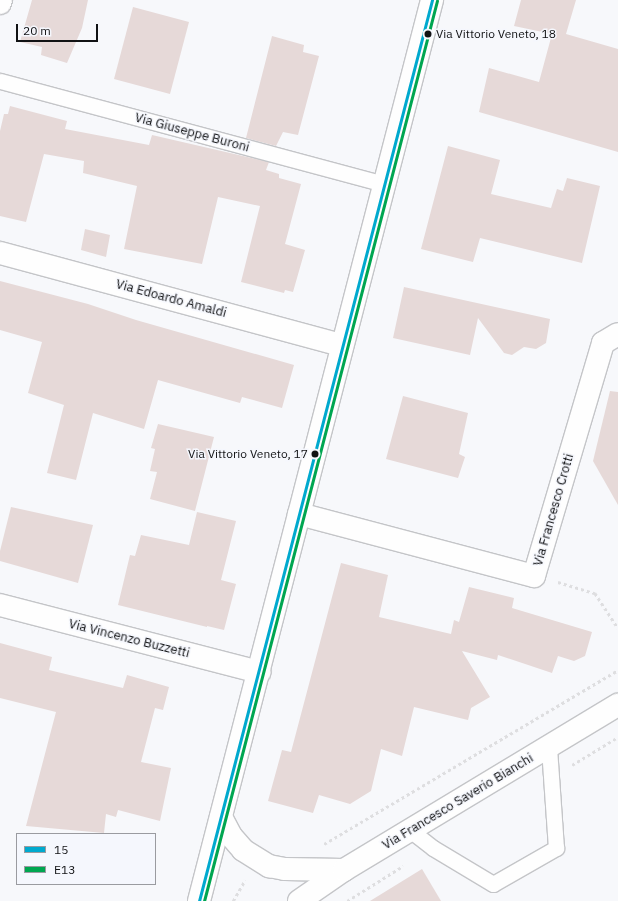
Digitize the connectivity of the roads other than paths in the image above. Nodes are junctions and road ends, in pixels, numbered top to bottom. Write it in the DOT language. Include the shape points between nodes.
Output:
graph roads {
  1 [pos="432,0"];
  2 [pos="0,81"];
  3 [pos="384,184"];
  4 [pos="0,253"];
  5 [pos="618,334"];
  6 [pos="342,345"];
  7 [pos="299,514"];
  8 [pos="0,605"];
  9 [pos="259,672"];
  10 [pos="618,705"];
  11 [pos="549,748"];
  12 [pos="221,817"];
  13 [pos="410,830"];
  14 [pos="344,870"];
  15 [pos="199,901"];
  16 [pos="299,901"];
  1 -- 3 [label="main road"];
  2 -- 3 [label="lane, Via Giuseppe Buroni"];
  3 -- 6 [label="main road"];
  4 -- 6 [label="main road, Via Edoardo Amaldi"];
  5 -- 7 [label="main road, Via Francesco Crotti" via="603,343 534,576"];
  6 -- 7 [label="main road"];
  7 -- 9 [label="main road"];
  8 -- 9 [label="main road, Via Vincenzo Buzzetti"];
  9 -- 12 [label="main road"];
  10 -- 11 [label="main road, Via Francesco Saverio Bianchi"];
  11 -- 13 [label="main road, Via Francesco Saverio Bianchi"];
  11 -- 13 [label="lane" via="556,848 493,884 432,848"];
  12 -- 14 [label="main road" via="231,836 244,850 269,866 285,869"];
  12 -- 15 [label="main road"];
  13 -- 14 [label="main road, Via Francesco Saverio Bianchi"];
  14 -- 16 [label="main road, Via Francesco Saverio Bianchi"];
}
